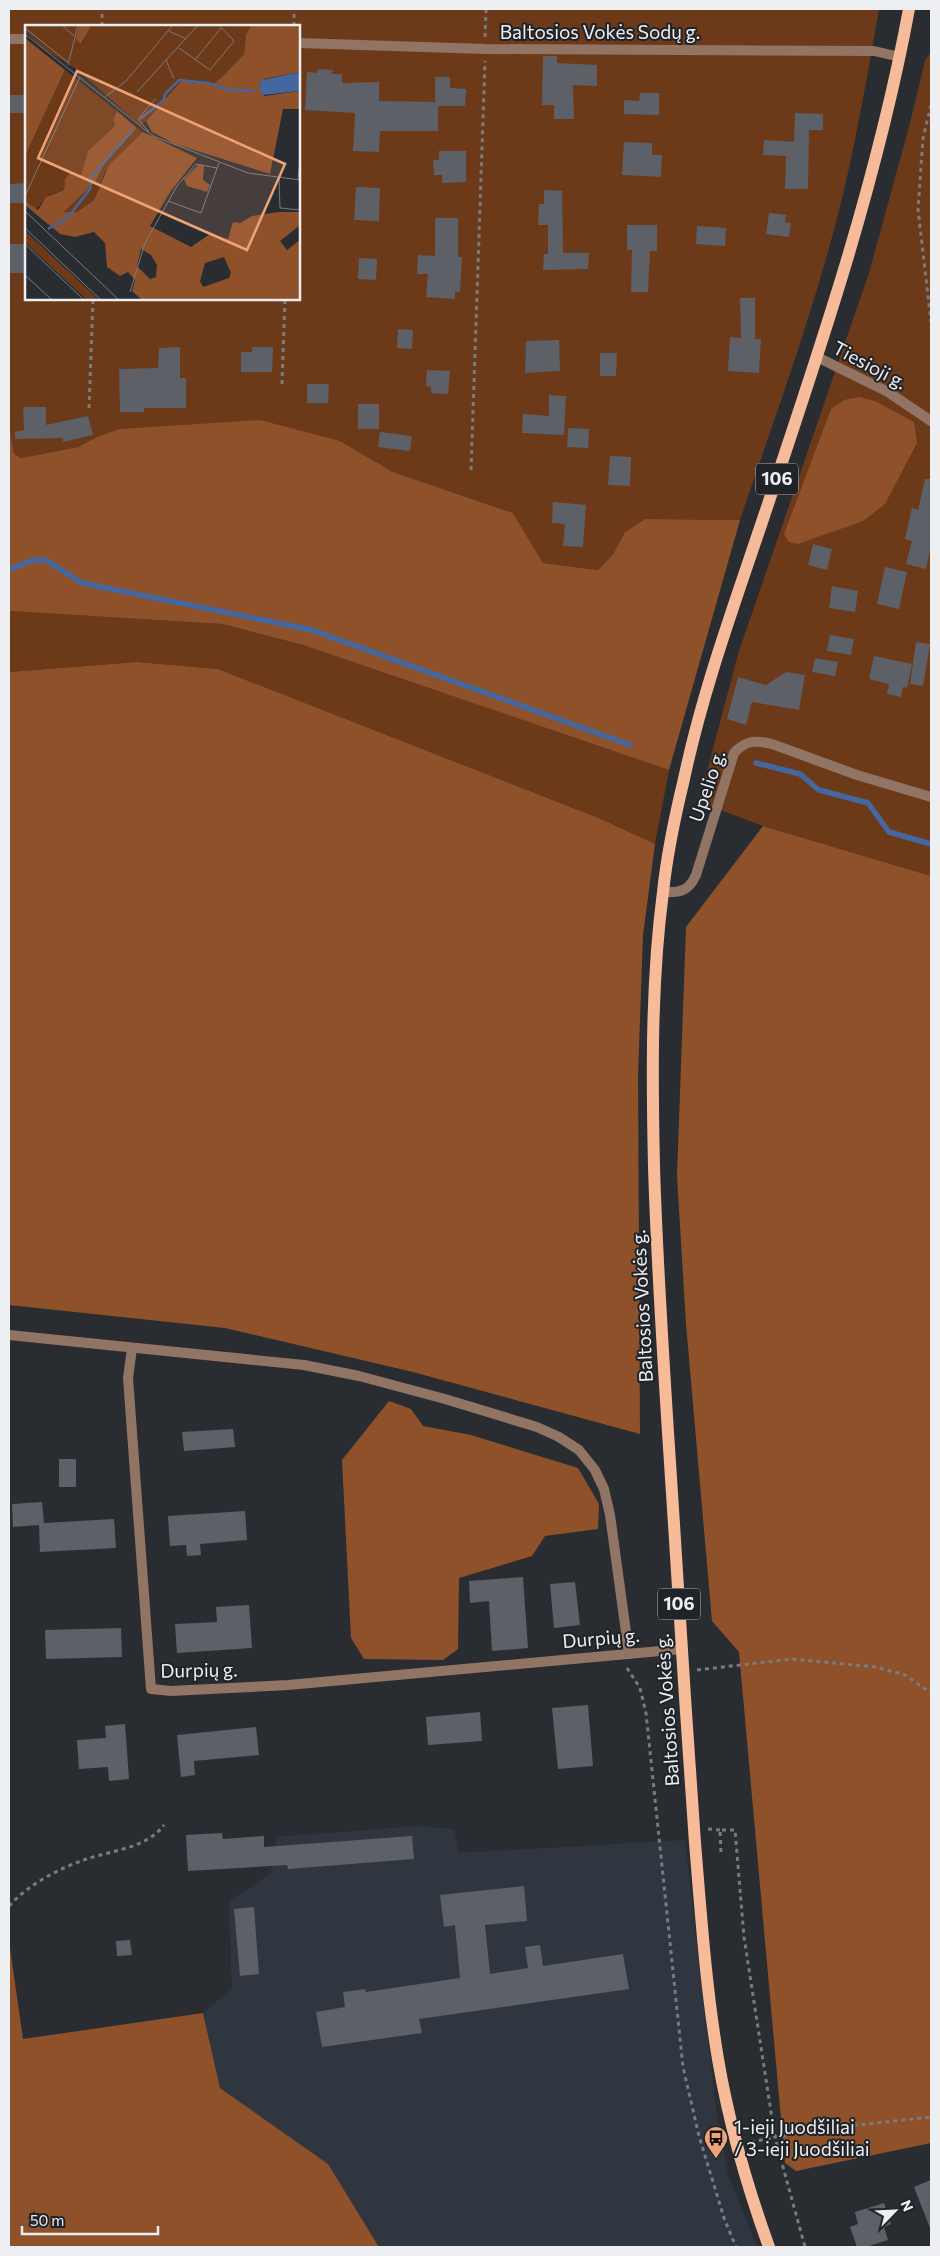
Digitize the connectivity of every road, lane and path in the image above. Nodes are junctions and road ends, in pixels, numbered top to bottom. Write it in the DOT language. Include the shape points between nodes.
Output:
graph roads {
  1 [pos="102,9"];
  2 [pos="294,9"];
  3 [pos="486,9"];
  4 [pos="909,9"];
  5 [pos="102,25"];
  6 [pos="294,25"];
  7 [pos="9,39"];
  8 [pos="25,39"];
  9 [pos="300,43"];
  10 [pos="485,49"];
  11 [pos="900,57"];
  12 [pos="931,105"];
  13 [pos="93,300"];
  14 [pos="285,300"];
  15 [pos="931,322"];
  16 [pos="818,357"];
  17 [pos="282,384"];
  18 [pos="89,408"];
  19 [pos="931,421"];
  20 [pos="471,470"];
  21 [pos="931,796"];
  22 [pos="663,892"];
  23 [pos="9,1335"];
  24 [pos="132,1348"];
  25 [pos="682,1649"];
  26 [pos="629,1654"];
  27 [pos="618,1655"];
  28 [pos="683,1671"];
  29 [pos="931,1693"];
  30 [pos="164,1825"];
  31 [pos="721,1852"];
  32 [pos="9,1906"];
  33 [pos="931,2117"];
  34 [pos="775,2138"];
  35 [pos="736,2146"];
  36 [pos="736,2247"];
  37 [pos="769,2247"];
  38 [pos="805,2247"];
  1 -- 5 [label="path"];
  2 -- 6 [label="path"];
  3 -- 10 [label="path"];
  4 -- 11 [label="main road, 106"];
  7 -- 8 [label="street"];
  9 -- 10 [label="street, Baltosios Vokės Sodų g."];
  10 -- 11 [label="street, Baltosios Vokės Sodų g." via="874,51"];
  10 -- 20 [label="path"];
  11 -- 16 [label="main road, 106" via="862,212"];
  12 -- 15 [label="path" via="923,138 918,209"];
  13 -- 18 [label="path"];
  14 -- 17 [label="path"];
  16 -- 19 [label="street, Tiesioji g." via="888,392"];
  16 -- 22 [label="main road, 106" via="703,703 685,773"];
  21 -- 22 [label="street, Upelio g." via="857,775 772,744 757,740 747,742 734,753 691,885 682,892"];
  22 -- 25 [label="main road, Baltosios Vokės g. / 106" via="657,952 653,1105 657,1257"];
  23 -- 24 [label="street"];
  24 -- 26 [label="street" via="304,1365 359,1376 537,1427 559,1437 579,1450 595,1470 604,1489"];
  24 -- 27 [label="street, Durpių g." via="128,1378 151,1689 171,1692 288,1685"];
  25 -- 26 [label="street, Durpių g."];
  25 -- 28 [label="main road, Baltosios Vokės g. / 106"];
  26 -- 27 [label="street, Durpių g."];
  27 -- 36 [label="path" via="640,1688 646,1712 683,2067 699,2136"];
  28 -- 29 [label="path" via="792,1659 830,1662 876,1667 905,1675"];
  28 -- 35 [label="main road, Baltosios Vokės g. / 106" via="704,1959 718,2061"];
  30 -- 32 [label="path" via="151,1839 59,1871 19,1895"];
  31 -- 34 [label="path" via="720,1830 736,1830 744,1937"];
  33 -- 34 [label="path" via="812,2130"];
  34 -- 35 [label="path"];
  34 -- 38 [label="path"];
  35 -- 37 [label="main road, Baltosios Vokės g. / 106"];
}
